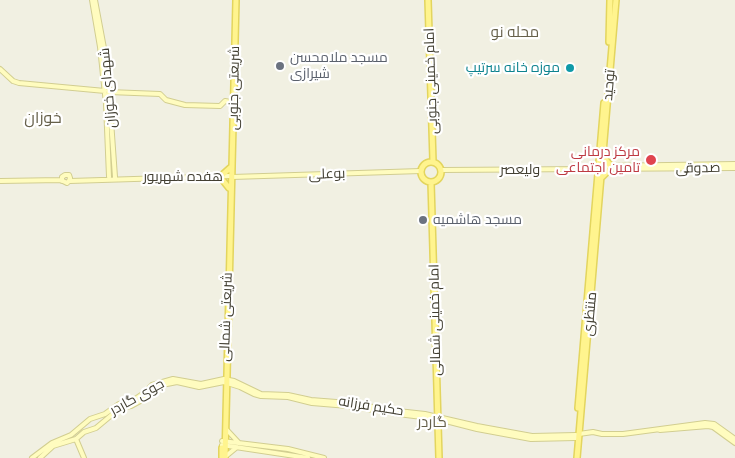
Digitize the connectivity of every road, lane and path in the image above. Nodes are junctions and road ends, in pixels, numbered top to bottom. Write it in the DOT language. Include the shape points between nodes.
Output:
graph roads {
  1 [pos="93,0"];
  2 [pos="234,0"];
  3 [pos="428,0"];
  4 [pos="610,0"];
  5 [pos="616,0"];
  6 [pos="609,63"];
  7 [pos="0,69"];
  8 [pos="107,91"];
  9 [pos="231,102"];
  10 [pos="603,156"];
  11 [pos="433,162"];
  12 [pos="735,166"];
  13 [pos="230,168"];
  14 [pos="600,168"];
  15 [pos="610,168"];
  16 [pos="112,169"];
  17 [pos="442,170"];
  18 [pos="421,171"];
  19 [pos="109,177"];
  20 [pos="115,177"];
  21 [pos="221,177"];
  22 [pos="233,178"];
  23 [pos="62,179"];
  24 [pos="70,179"];
  25 [pos="0,180"];
  26 [pos="601,180"];
  27 [pos="432,182"];
  28 [pos="229,188"];
  29 [pos="589,304"];
  30 [pos="225,381"];
  31 [pos="212,382"];
  32 [pos="105,414"];
  33 [pos="90,418"];
  34 [pos="438,418"];
  35 [pos="106,419"];
  36 [pos="96,428"];
  37 [pos="226,429"];
  38 [pos="577,436"];
  39 [pos="76,439"];
  40 [pos="60,441"];
  41 [pos="734,441"];
  42 [pos="224,443"];
  43 [pos="238,446"];
  44 [pos="224,457"];
  45 [pos="32,458"];
  46 [pos="40,458"];
  47 [pos="84,458"];
  48 [pos="308,458"];
  49 [pos="324,458"];
  50 [pos="438,458"];
  51 [pos="576,458"];
  1 -- 8 [label="street, شهدای خوزان"];
  2 -- 9 [label="main road, شریعتی جنوبی"];
  2 -- 22 [label="main road, شریعتی جنوبی"];
  3 -- 11 [label="main road, امام خمینی جنوبی"];
  4 -- 6 [label="main road, توحید"];
  5 -- 6 [label="main road, توحید"];
  6 -- 10 [label="main road, توحید"];
  6 -- 14 [label="main road, توحید"];
  7 -- 8 [label="street" via="13,81"];
  8 -- 9 [label="street" via="160,94 166,100 185,105 220,106"];
  8 -- 16 [label="street, شهدای خوزان"];
  9 -- 13 [label="main road, شریعتی جنوبی"];
  10 -- 14 [label="main road, توحید"];
  10 -- 15 [label="main road"];
  11 -- 17 [label="main road"];
  11 -- 18 [label="main road" via="425,163"];
  12 -- 15 [label="street, صدوقی"];
  13 -- 21 [label="main road"];
  13 -- 22 [label="main road, شریعتی جنوبی"];
  14 -- 15 [label="street, صدوقی"];
  14 -- 17 [label="street, ولیعصر"];
  14 -- 26 [label="main road, منتظری"];
  14 -- 29 [label="main road, منتظری"];
  15 -- 26 [label="main road"];
  16 -- 19 [label="street, شهدای خوزان"];
  16 -- 20 [label="street, شهدای خوزان"];
  17 -- 27 [label="main road" via="439,179"];
  18 -- 22 [label="street, بوعلی"];
  18 -- 27 [label="main road" via="425,180"];
  19 -- 20 [label="street, هفده شهریور"];
  19 -- 24 [label="street, هفده شهریور"];
  20 -- 21 [label="street, هفده شهریور"];
  21 -- 22 [label="street, هفده شهریور"];
  21 -- 24 [label="street, هفده شهریور"];
  21 -- 28 [label="main road"];
  22 -- 28 [label="main road, شریعتی شمالی"];
  22 -- 30 [label="main road, شریعتی شمالی"];
  23 -- 24 [label="street" via="66,183"];
  23 -- 24 [label="street" via="66,175"];
  23 -- 25 [label="street"];
  26 -- 29 [label="main road, منتظری"];
  27 -- 34 [label="main road, امام خمینی شمالی"];
  28 -- 30 [label="main road, شریعتی شمالی"];
  29 -- 38 [label="main road, منتظری"];
  30 -- 31 [label="street, جوی گاردر"];
  30 -- 34 [label="street, حکیم فرزانه" via="261,396 288,397 312,403 327,401"];
  30 -- 37 [label="main road, شریعتی شمالی"];
  30 -- 42 [label="main road, شریعتی شمالی"];
  31 -- 32 [label="street, جوی گاردر" via="201,384 173,379 159,383 135,400 119,404"];
  31 -- 35 [label="street, جوی گاردر" via="199,387 180,382 162,385"];
  32 -- 33 [label="street, جوی گاردر"];
  32 -- 35 [label="street"];
  33 -- 36 [label="street"];
  33 -- 40 [label="street, جوی گاردر"];
  34 -- 38 [label="street, حکیم فرزانه" via="532,436"];
  34 -- 50 [label="main road, امام خمینی شمالی"];
  35 -- 36 [label="street, جوی گاردر"];
  36 -- 39 [label="street, جوی گاردر"];
  37 -- 42 [label="main road, شریعتی شمالی"];
  37 -- 43 [label="street"];
  38 -- 41 [label="street, حکیم فرزانه" via="589,433 619,436 707,426"];
  38 -- 51 [label="main road, منتظری"];
  39 -- 40 [label="street, جوی گاردر"];
  39 -- 47 [label="street"];
  40 -- 45 [label="street, جوی گاردر"];
  40 -- 46 [label="street, جوی گاردر"];
  42 -- 43 [label="street"];
  42 -- 44 [label="main road, شریعتی شمالی"];
  43 -- 44 [label="street"];
  43 -- 48 [label="street"];
  43 -- 49 [label="street" via="288,449"];
}
